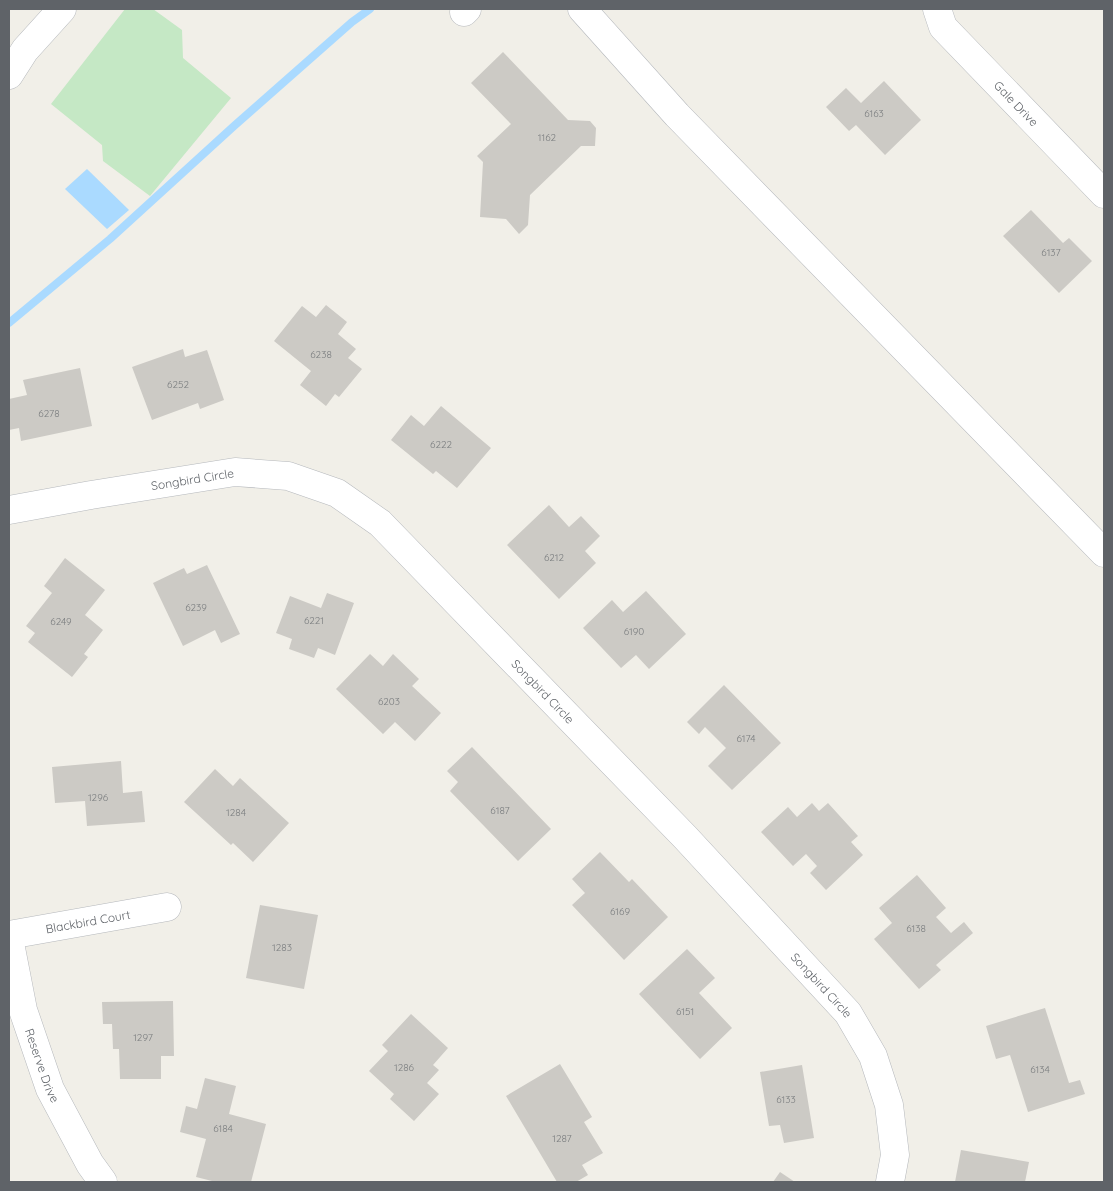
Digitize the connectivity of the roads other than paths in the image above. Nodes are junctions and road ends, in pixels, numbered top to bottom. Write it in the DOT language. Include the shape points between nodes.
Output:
graph roads {
  1 [pos="62,9"];
  2 [pos="582,9"];
  3 [pos="937,9"];
  4 [pos="9,74"];
  5 [pos="1104,194"];
  6 [pos="9,510"];
  7 [pos="1104,553"];
  8 [pos="167,907"];
  9 [pos="9,937"];
  10 [pos="103,1182"];
  11 [pos="890,1182"];
  1 -- 4 [label="street"];
  2 -- 7 [label="street" via="678,115"];
  3 -- 5 [label="street, Gale Drive" via="943,27"];
  6 -- 11 [label="street, Songbird Circle" via="235,472 288,476 337,493 380,523 685,838 848,1013 873,1056 889,1105 895,1155"];
  8 -- 9 [label="street, Blackbird Court"];
  9 -- 10 [label="street, Reserve Drive" via="23,1010 50,1089"];
}
